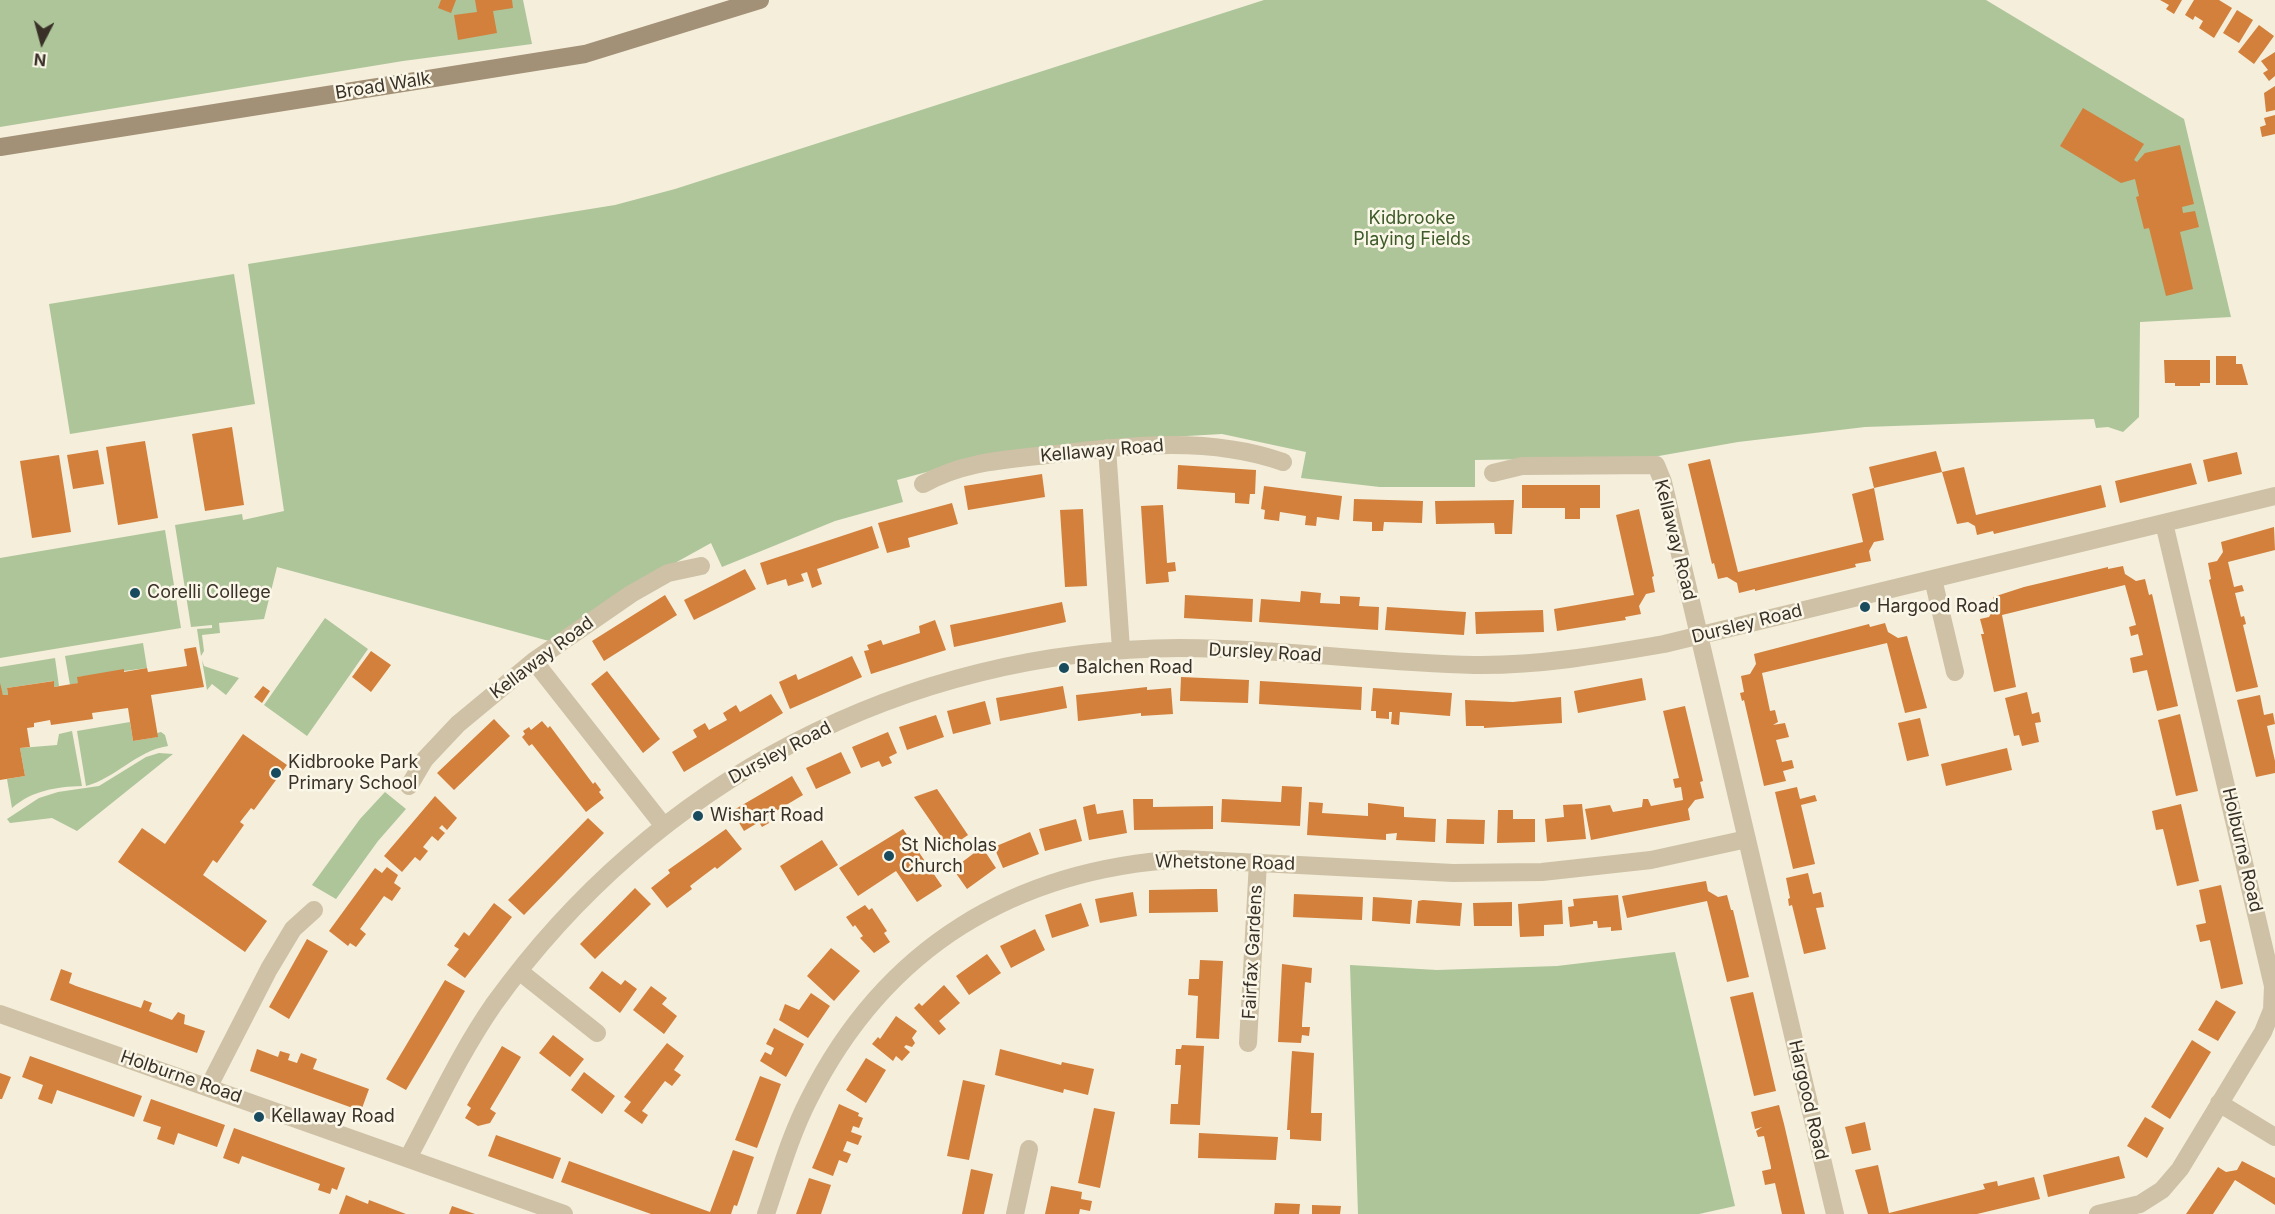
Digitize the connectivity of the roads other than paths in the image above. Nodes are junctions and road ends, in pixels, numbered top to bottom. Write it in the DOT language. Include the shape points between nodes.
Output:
graph roads {
  1 [pos="760,0"];
  2 [pos="0,147"];
  3 [pos="1107,448"];
  4 [pos="1283,462"];
  5 [pos="1493,473"];
  6 [pos="923,484"];
  7 [pos="2275,496"];
  8 [pos="2164,523"];
  9 [pos="700,566"];
  10 [pos="1933,579"];
  11 [pos="1698,636"];
  12 [pos="1121,649"];
  13 [pos="534,661"];
  14 [pos="1955,672"];
  15 [pos="410,786"];
  16 [pos="663,825"];
  17 [pos="1747,839"];
  18 [pos="1258,862"];
  19 [pos="314,910"];
  20 [pos="519,971"];
  21 [pos="0,1014"];
  22 [pos="597,1033"];
  23 [pos="1248,1043"];
  24 [pos="209,1086"];
  25 [pos="2219,1103"];
  26 [pos="2275,1137"];
  27 [pos="1029,1149"];
  28 [pos="408,1158"];
  29 [pos="564,1214"];
  30 [pos="766,1214"];
  31 [pos="1015,1214"];
  32 [pos="1835,1214"];
  33 [pos="2098,1214"];
  1 -- 2 [label="street, Broad Walk" via="585,54"];
  3 -- 4 [label="street, Kellaway Road" via="1211,447 1254,452"];
  3 -- 6 [label="street, Kellaway Road" via="985,462 947,471"];
  3 -- 12 [label="street"];
  5 -- 11 [label="street, Kellaway Road" via="1522,466 1656,465"];
  7 -- 8 [label="street, Dursley Road"];
  8 -- 10 [label="street, Dursley Road"];
  8 -- 25 [label="street, Holburne Road" via="2273,986 2272,1010 2263,1032"];
  9 -- 13 [label="street, Kellaway Road" via="668,573 640,589"];
  10 -- 11 [label="street, Dursley Road"];
  10 -- 14 [label="street"];
  11 -- 12 [label="street, Dursley Road" via="1594,657 1476,665 1194,648"];
  11 -- 17 [label="street, Hargood Road"];
  12 -- 16 [label="street, Dursley Road" via="1005,666 892,699 774,753"];
  13 -- 15 [label="street, Kellaway Road" via="458,724 425,759"];
  13 -- 16 [label="street"];
  16 -- 20 [label="street, Dursley Road" via="583,897"];
  17 -- 18 [label="street, Whetstone Road" via="1651,860 1542,872 1453,873"];
  17 -- 32 [label="street, Hargood Road"];
  18 -- 23 [label="street, Fairfax Gardens"];
  18 -- 30 [label="street, Whetstone Road" via="1183,859 1093,870 1019,894 945,936 888,985 829,1062 790,1142"];
  19 -- 24 [label="street" via="293,929 269,969"];
  20 -- 22 [label="street"];
  20 -- 28 [label="street, Dursley Road" via="460,1057"];
  21 -- 24 [label="street, Holburne Road"];
  24 -- 28 [label="street, Holburne Road"];
  25 -- 26 [label="street"];
  25 -- 33 [label="street, Holburne Road" via="2180,1169 2162,1190 2140,1204"];
  27 -- 31 [label="street"];
  28 -- 29 [label="street, Holburne Road"];
}
